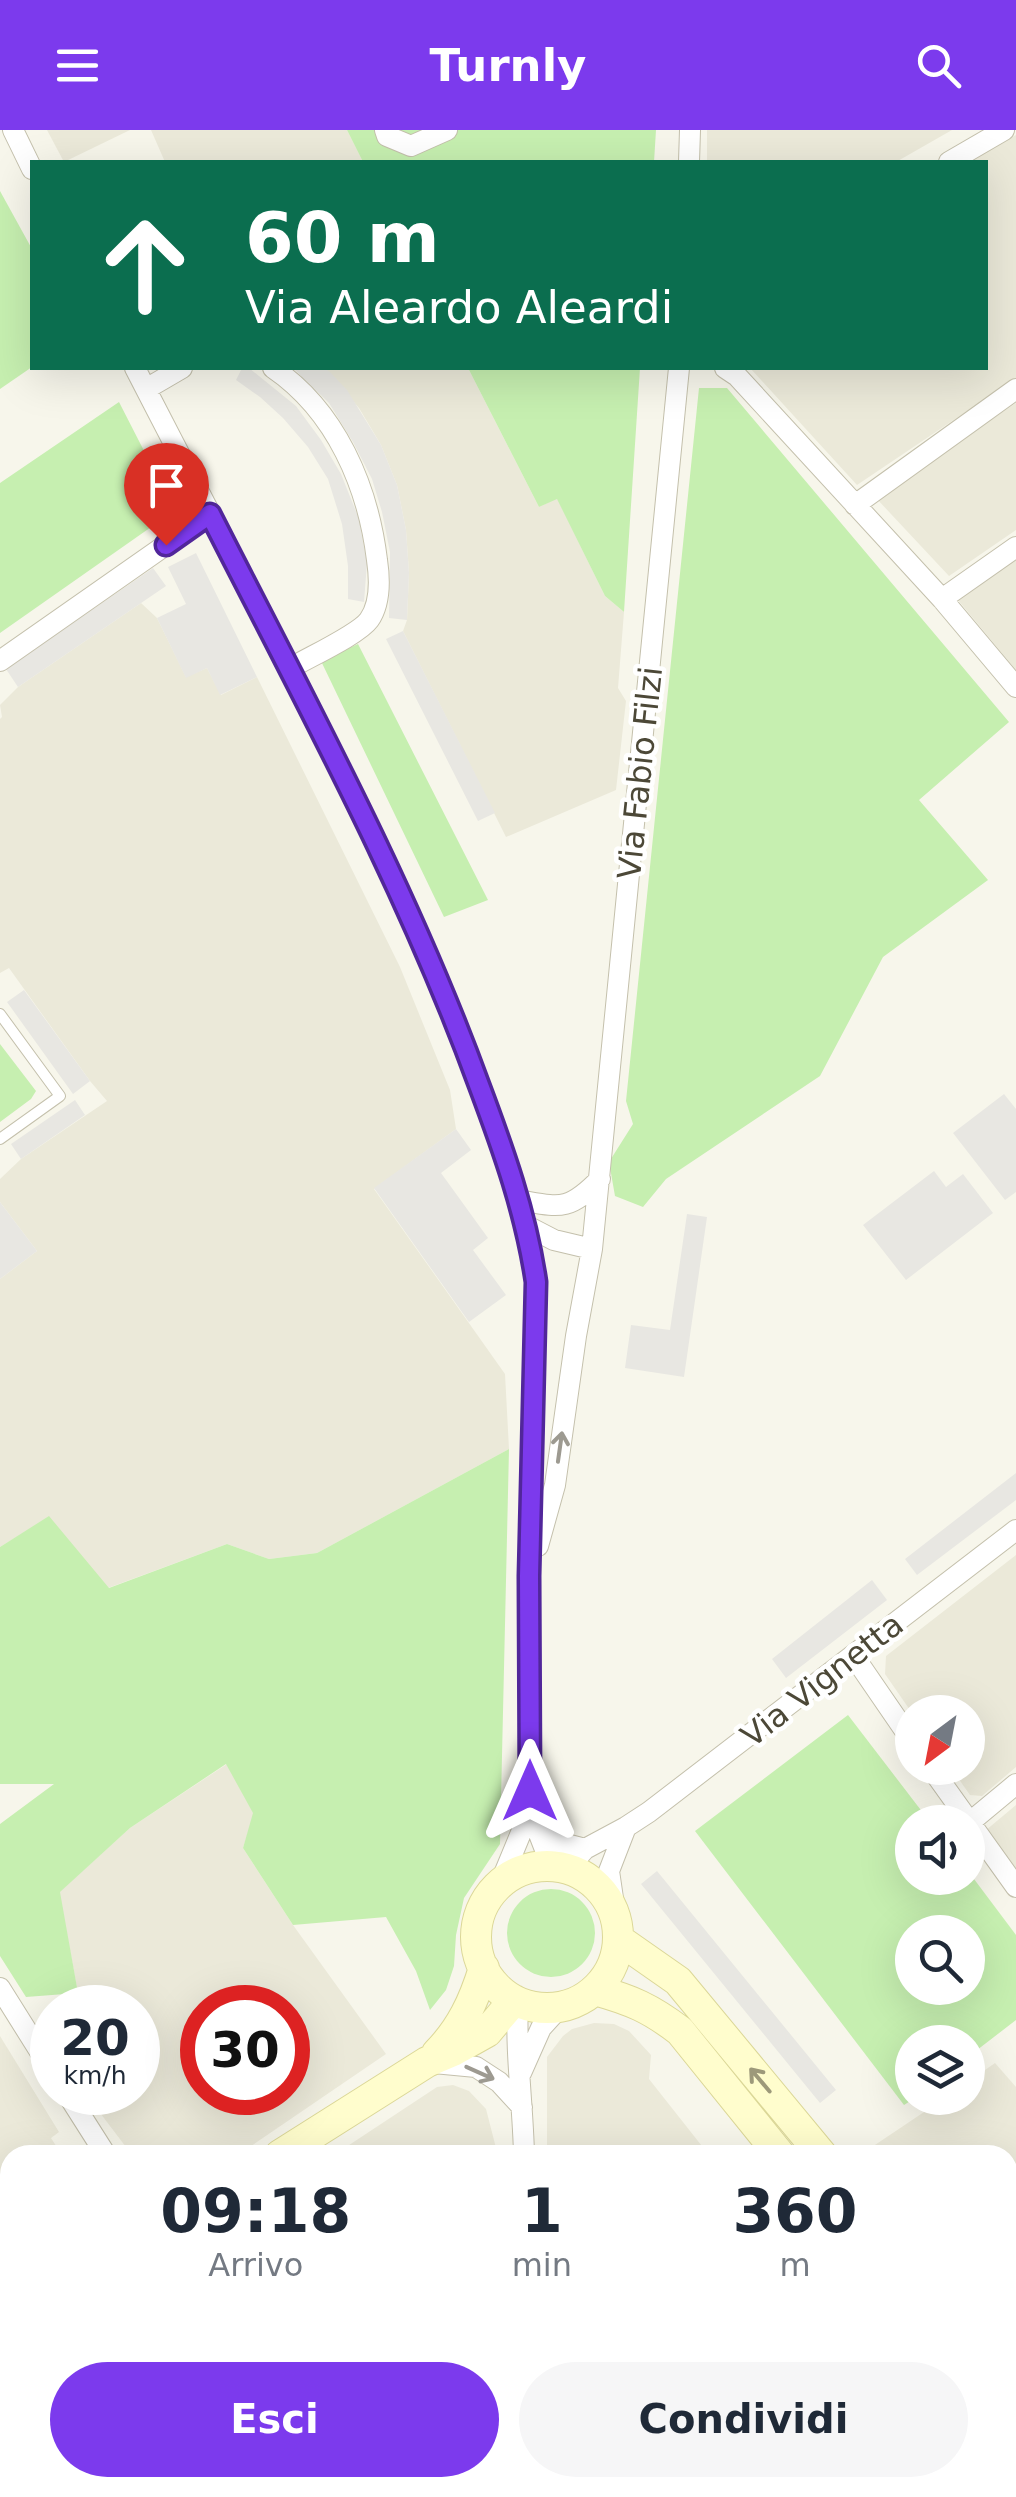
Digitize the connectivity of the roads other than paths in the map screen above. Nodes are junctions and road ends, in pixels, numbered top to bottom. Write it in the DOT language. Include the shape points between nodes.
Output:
graph roads {
  1 [pos="13,130"];
  2 [pos="385,130"];
  3 [pos="446,130"];
  4 [pos="690,130"];
  5 [pos="1004,130"];
  6 [pos="688,160"];
  7 [pos="952,160"];
  8 [pos="30,164"];
  9 [pos="136,370"];
  10 [pos="179,370"];
  11 [pos="275,370"];
  12 [pos="679,370"];
  13 [pos="728,370"];
  14 [pos="146,389"];
  15 [pos="1016,390"];
  16 [pos="855,504"];
  17 [pos="210,514"];
  18 [pos="1016,548"];
  19 [pos="942,599"];
  20 [pos="0,661"];
  21 [pos="289,668"];
  22 [pos="1016,687"];
  23 [pos="0,1014"];
  24 [pos="0,1139"];
  25 [pos="600,1179"];
  26 [pos="518,1200"];
  27 [pos="560,1207"];
  28 [pos="525,1225"];
  29 [pos="592,1249"];
  30 [pos="1016,1530"];
  31 [pos="529,1576"];
  32 [pos="854,1655"];
  33 [pos="895,1716"];
  34 [pos="1016,1784"];
  35 [pos="985,1810"];
  36 [pos="533,1819"];
  37 [pos="626,1828"];
  38 [pos="985,1845"];
  39 [pos="568,1861"];
  40 [pos="504,1880"];
  41 [pos="1016,1887"];
  42 [pos="616,1926"];
  43 [pos="484,1968"];
  44 [pos="0,1988"];
  45 [pos="595,1990"];
  46 [pos="516,2000"];
  47 [pos="560,2007"];
  48 [pos="30,2035"];
  49 [pos="428,2062"];
  50 [pos="520,2074"];
  51 [pos="522,2106"];
  52 [pos="81,2115"];
  53 [pos="100,2145"];
  54 [pos="296,2145"];
  55 [pos="524,2145"];
  56 [pos="772,2145"];
  57 [pos="814,2145"];
  1 -- 8 [label="street"];
  2 -- 3 [label="street" via="411,146"];
  4 -- 6 [label="street"];
  5 -- 7 [label="street"];
  9 -- 14 [label="street"];
  10 -- 14 [label="street"];
  11 -- 21 [label="street" via="304,393 348,455 365,496 380,582 366,624"];
  12 -- 25 [label="street, Via Fabio Filzi"];
  13 -- 16 [label="street"];
  14 -- 17 [label="street"];
  15 -- 16 [label="street"];
  16 -- 19 [label="street"];
  17 -- 20 [label="street"];
  17 -- 21 [label="street"];
  18 -- 19 [label="street"];
  19 -- 22 [label="street"];
  21 -- 26 [label="street" via="428,956"];
  23 -- 24 [label="lane" via="60,1096"];
  25 -- 27 [label="street"];
  25 -- 29 [label="street, Via Fabio Filzi"];
  26 -- 27 [label="street"];
  26 -- 28 [label="street"];
  27 -- 29 [label="street" via="581,1226"];
  28 -- 29 [label="street"];
  28 -- 31 [label="street" via="536,1282"];
  31 -- 29 [label="street, Via Fabio Filzi, one-way" via="554,1485"];
  30 -- 32 [label="street, Via Vignetta"];
  31 -- 36 [label="street"];
  32 -- 33 [label="street"];
  32 -- 37 [label="street, Via Vignetta"];
  34 -- 35 [label="street"];
  36 -- 39 [label="street"];
  36 -- 39 [label="street"];
  36 -- 40 [label="street"];
  37 -- 39 [label="street, Via Vignetta"];
  37 -- 42 [label="street" via="608,1871"];
  38 -- 41 [label="street"];
  39 -- 40 [label="street" via="526,1868"];
  39 -- 42 [label="street" via="596,1884"];
  40 -- 43 [label="street" via="480,1914 476,1938"];
  42 -- 45 [label="street" via="611,1970"];
  57 -- 42 [label="street, one-way" via="678,1981"];
  43 -- 46 [label="street"];
  43 -- 49 [label="street" via="462,2021"];
  44 -- 48 [label="street"];
  45 -- 47 [label="street"];
  45 -- 56 [label="street" via="632,2000 680,2030"];
  46 -- 47 [label="street"];
  46 -- 49 [label="street" via="487,2032"];
  46 -- 50 [label="street"];
  47 -- 50 [label="street" via="541,2028"];
  49 -- 51 [label="street, one-way" via="476,2067"];
  49 -- 54 [label="street"];
  50 -- 51 [label="street"];
  51 -- 55 [label="street"];
  52 -- 53 [label="street"];
}
